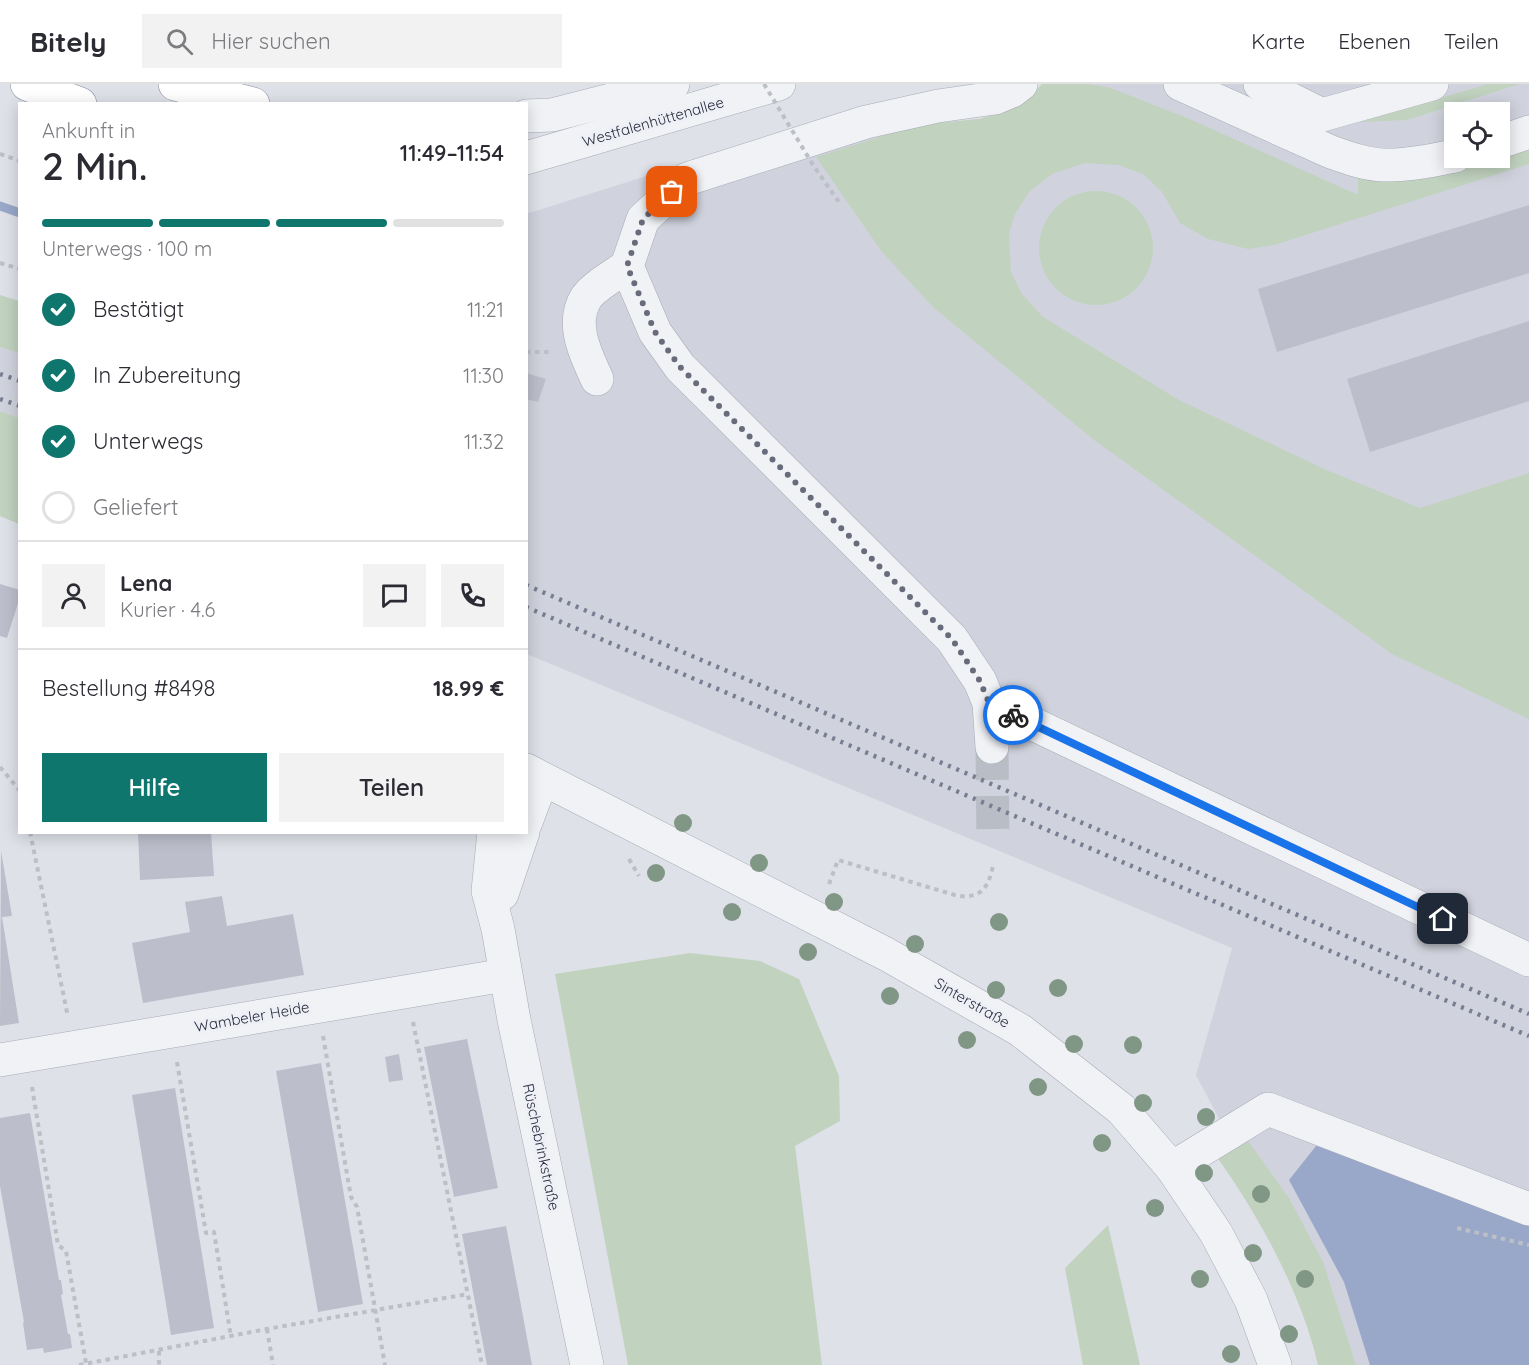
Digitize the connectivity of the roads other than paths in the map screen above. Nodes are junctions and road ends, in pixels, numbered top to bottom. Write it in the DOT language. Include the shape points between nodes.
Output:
graph roads {
  1 [pos="27,84"];
  2 [pos="175,84"];
  3 [pos="673,84"];
  4 [pos="775,84"];
  5 [pos="986,84"];
  6 [pos="1022,84"];
  7 [pos="1180,84"];
  8 [pos="1260,84"];
  9 [pos="1431,84"];
  10 [pos="75,102"];
  11 [pos="245,102"];
  12 [pos="938,106"];
  13 [pos="528,116"];
  14 [pos="1529,132"];
  15 [pos="1510,139"];
  16 [pos="528,157"];
  17 [pos="1444,158"];
  18 [pos="627,266"];
  19 [pos="597,379"];
  20 [pos="989,703"];
  21 [pos="992,747"];
  22 [pos="534,775"];
  23 [pos="528,810"];
  24 [pos="494,834"];
  25 [pos="522,834"];
  26 [pos="498,929"];
  27 [pos="1529,960"];
  28 [pos="505,975"];
  29 [pos="0,1060"];
  30 [pos="1172,1168"];
  31 [pos="1529,1209"];
  32 [pos="587,1365"];
  33 [pos="1275,1365"];
  1 -- 10 [label="highway"];
  2 -- 11 [label="highway"];
  3 -- 13 [label="street, Westfalenhüttenallee" via="552,115"];
  4 -- 16 [label="street, Westfalenhüttenallee"];
  5 -- 12 [label="street" via="971,95"];
  6 -- 12 [label="street" via="995,98"];
  7 -- 17 [label="street" via="1352,160 1384,165"];
  8 -- 9 [label="street" via="1322,115"];
  12 -- 18 [label="street" via="866,122 687,178 643,219"];
  14 -- 15 [label="street"];
  18 -- 19 [label="street" via="586,297 579,318 582,346"];
  18 -- 20 [label="street" via="655,332 680,367 952,639 980,681"];
  20 -- 21 [label="street"];
  20 -- 27 [label="street"];
  22 -- 23 [label="street"];
  22 -- 30 [label="street, Sinterstraße" via="886,954 1020,1030 1121,1109"];
  24 -- 26 [label="street, Rüschebrinkstraße" via="488,891"];
  25 -- 26 [label="street, Rüschebrinkstraße" via="503,889"];
  26 -- 28 [label="street, Rüschebrinkstraße"];
  28 -- 29 [label="street, Wambeler Heide"];
  28 -- 32 [label="street, Rüschebrinkstraße"];
  30 -- 31 [label="street" via="1268,1109"];
  30 -- 33 [label="street, Sinterstraße" via="1216,1233 1251,1300"];
}
